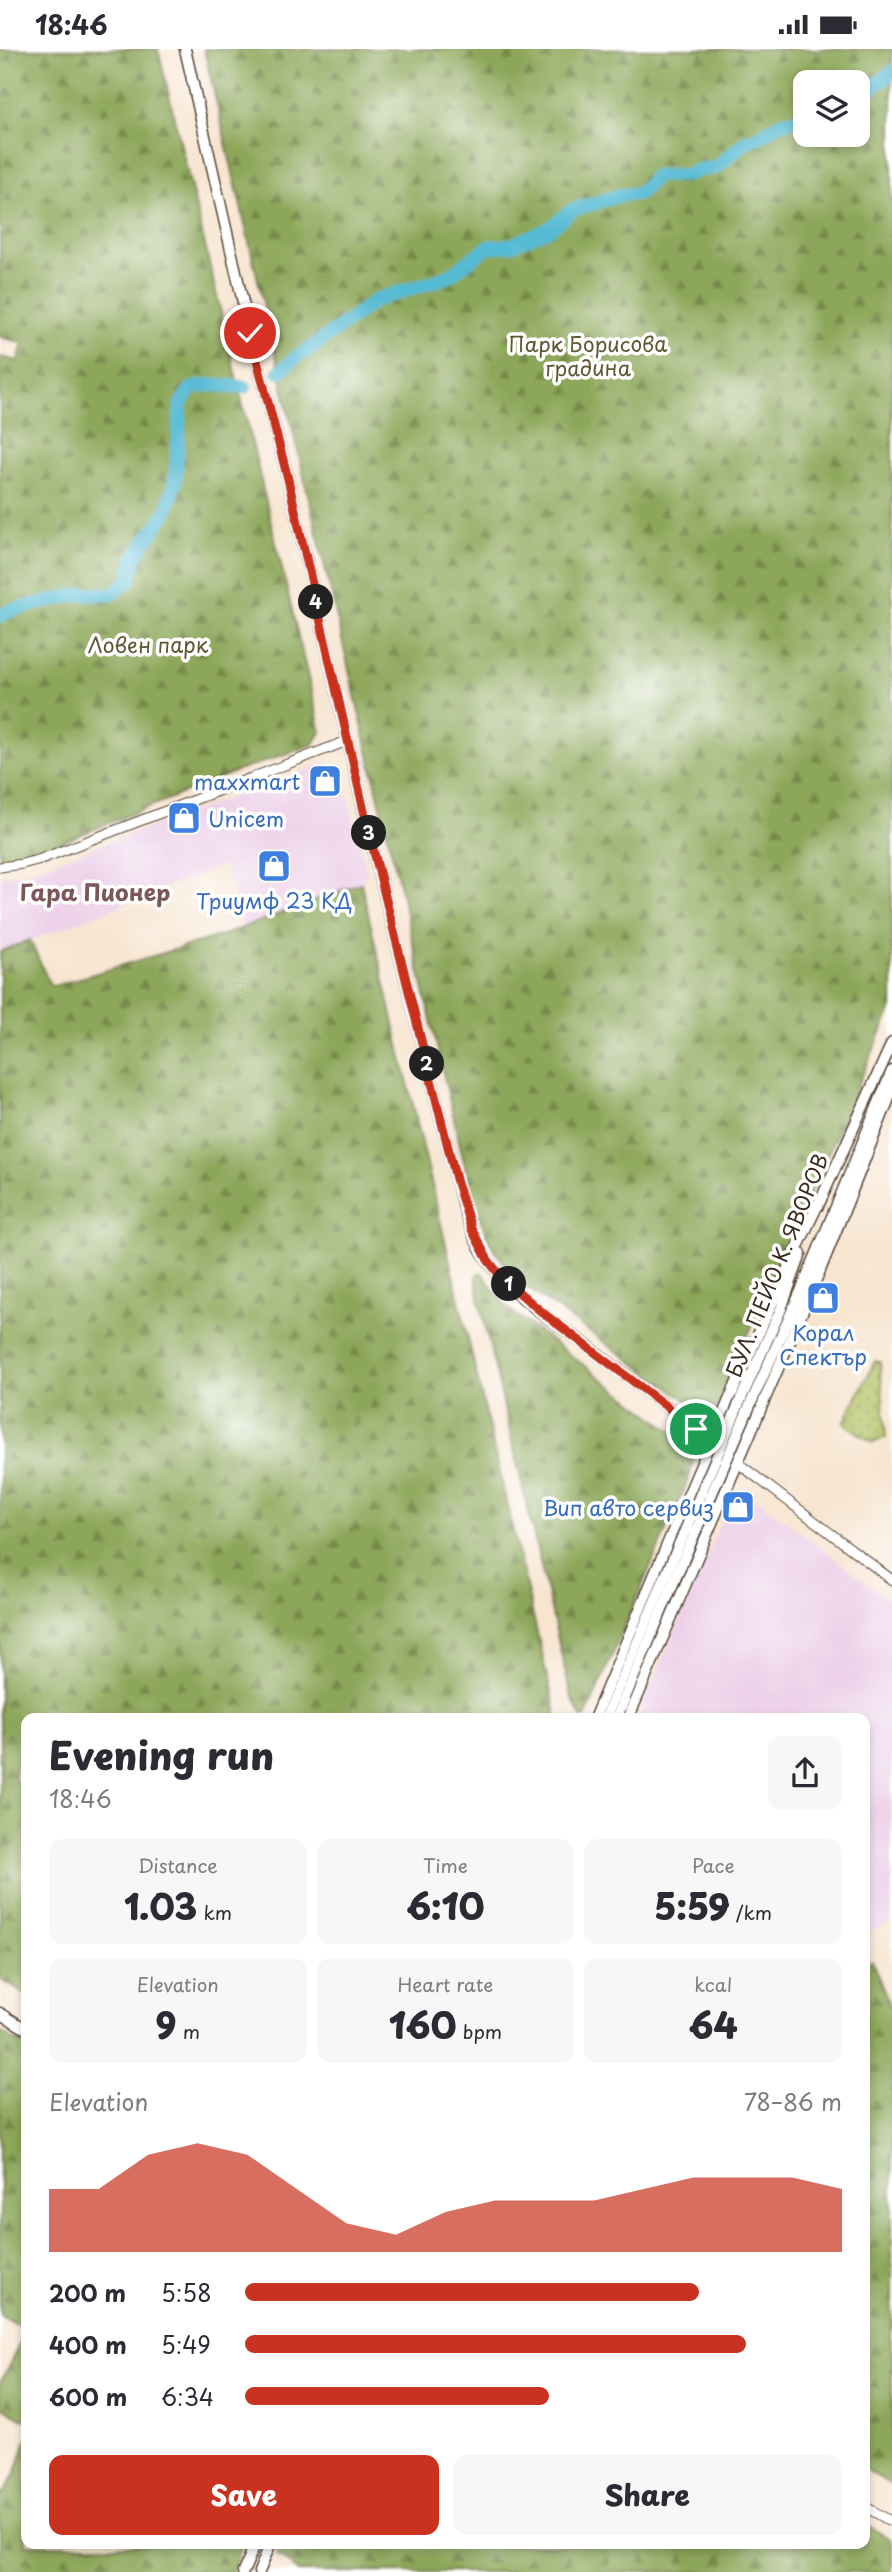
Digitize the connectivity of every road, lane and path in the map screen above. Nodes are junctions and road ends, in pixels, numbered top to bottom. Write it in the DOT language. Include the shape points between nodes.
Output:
graph roads {
  1 [pos="185,49"];
  2 [pos="347,741"];
  3 [pos="0,867"];
  4 [pos="892,1043"];
  5 [pos="892,1071"];
  6 [pos="892,1082"];
  7 [pos="820,1200"];
  8 [pos="746,1401"];
  9 [pos="711,1441"];
  10 [pos="738,1464"];
  11 [pos="670,1577"];
  12 [pos="892,1580"];
  13 [pos="598,1713"];
  14 [pos="608,1713"];
  15 [pos="618,1713"];
  16 [pos="630,1713"];
  17 [pos="0,2013"];
  18 [pos="21,2026"];
  19 [pos="870,2510"];
  20 [pos="892,2522"];
  21 [pos="253,2549"];
  22 [pos="268,2549"];
  23 [pos="243,2572"];
  24 [pos="259,2572"];
  1 -- 2 [label="main road"];
  2 -- 3 [label="street" via="41,859"];
  2 -- 9 [label="main road" via="463,1206 480,1246 502,1278 543,1313"];
  4 -- 7 [label="main road, БУЛ. ПЕЙО К. ЯВОРОВ"];
  5 -- 8 [label="main road, БУЛ. ПЕЙО К. ЯВОРОВ" via="805,1282"];
  6 -- 10 [label="main road" via="844,1214"];
  7 -- 8 [label="main road, БУЛ. ПЕЙО К. ЯВОРОВ"];
  7 -- 9 [label="main road"];
  8 -- 11 [label="main road, БУЛ. ПЕЙО К. ЯВОРОВ, bridge"];
  9 -- 10 [label="main road"];
  9 -- 13 [label="main road"];
  10 -- 12 [label="street"];
  10 -- 16 [label="main road"];
  11 -- 14 [label="main road, БУЛ. ПЕЙО К. ЯВОРОВ"];
  11 -- 15 [label="main road, БУЛ. ПЕЙО К. ЯВОРОВ"];
  17 -- 18 [label="main road"];
  19 -- 20 [label="street"];
  21 -- 23 [label="main road"];
  22 -- 24 [label="main road"];
}
